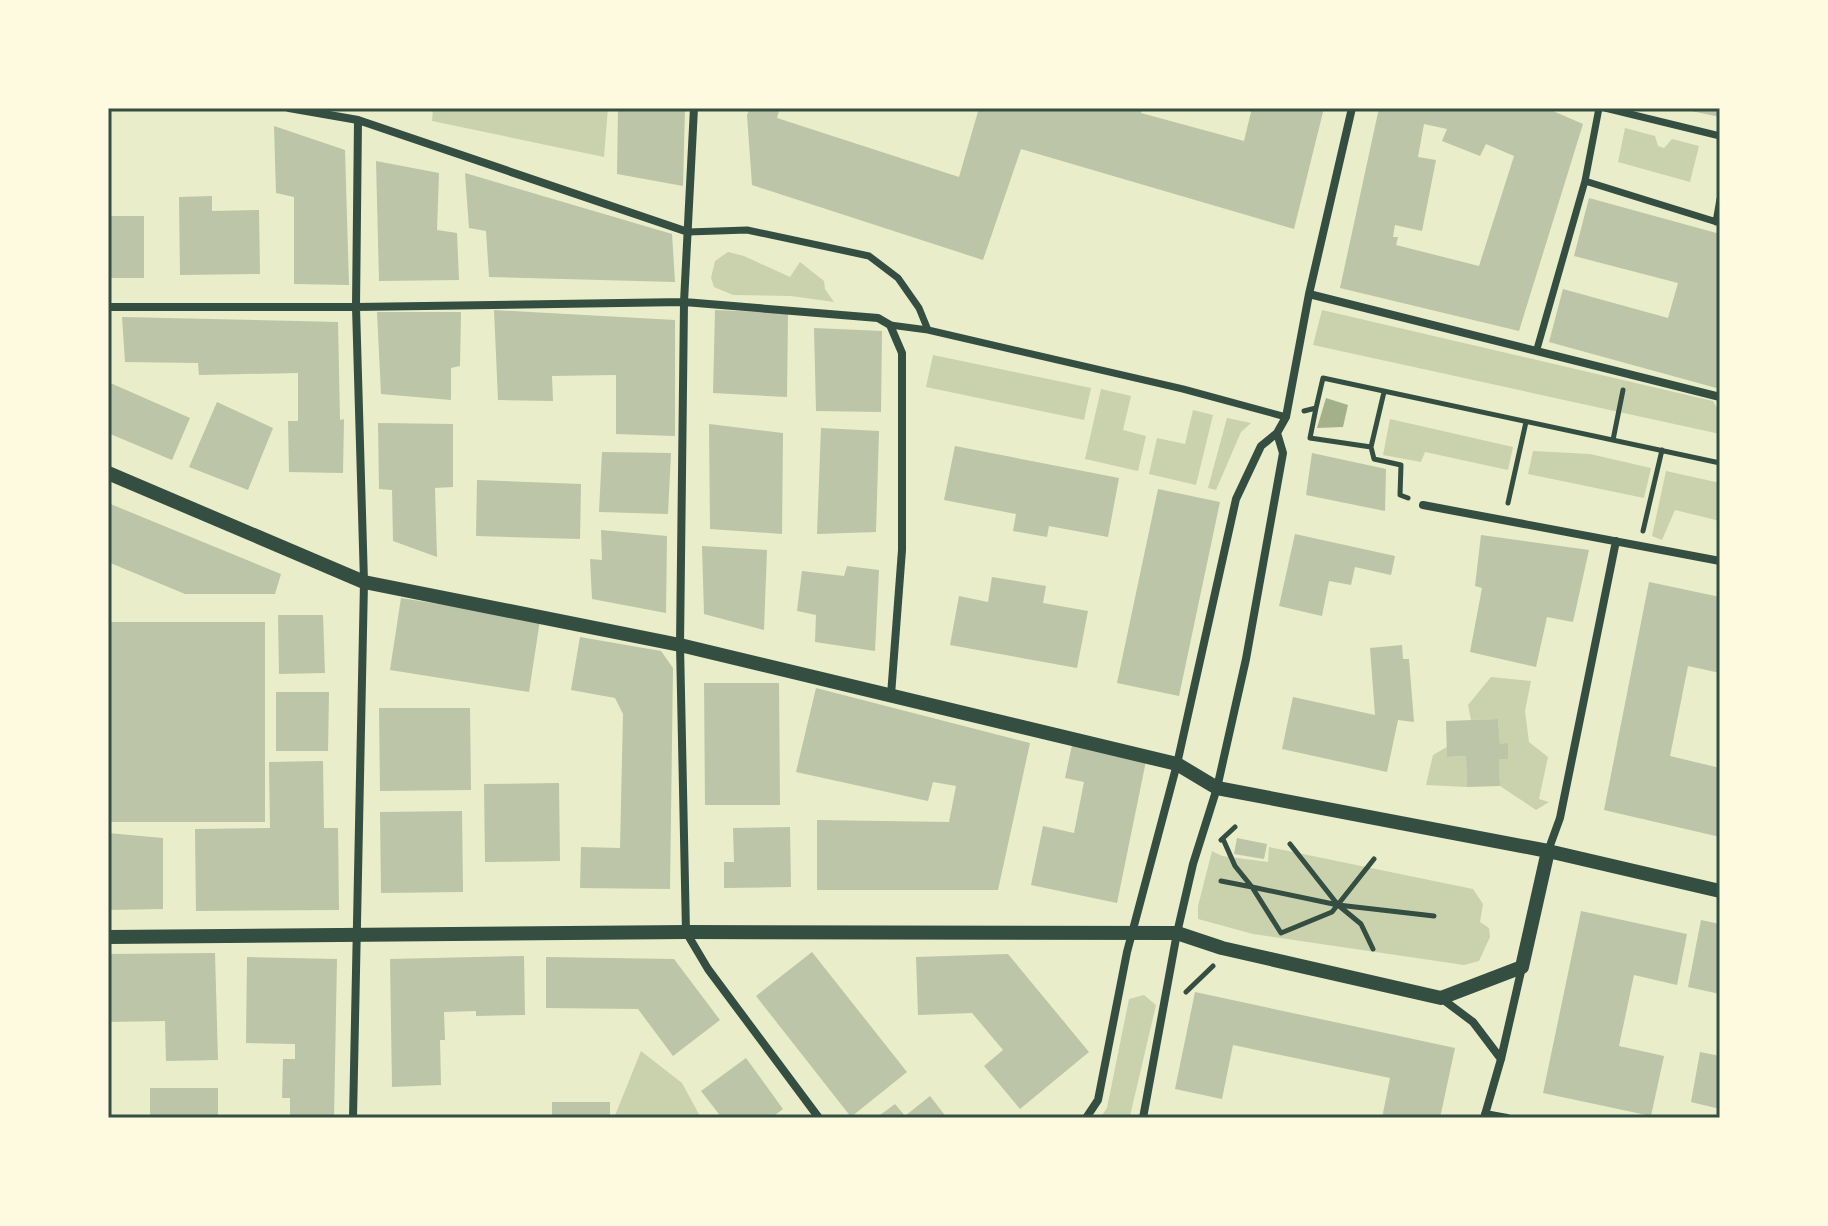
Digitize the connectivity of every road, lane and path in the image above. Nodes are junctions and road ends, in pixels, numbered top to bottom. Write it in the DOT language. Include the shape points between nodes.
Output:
graph roads {
  1 [pos="289,108"];
  2 [pos="694,108"];
  3 [pos="1352,108"];
  4 [pos="1602,108"];
  5 [pos="358,120"];
  6 [pos="1720,136"];
  7 [pos="1585,181"];
  8 [pos="1720,199"];
  9 [pos="1718,223"];
  10 [pos="688,232"];
  11 [pos="1309,294"];
  12 [pos="684,302"];
  13 [pos="108,307"];
  14 [pos="356,307"];
  15 [pos="890,325"];
  16 [pos="928,330"];
  17 [pos="1537,349"];
  18 [pos="1608,368"];
  19 [pos="1384,392"];
  20 [pos="1720,397"];
  21 [pos="1316,408"];
  22 [pos="1286,417"];
  23 [pos="1526,422"];
  24 [pos="1277,433"];
  25 [pos="1310,438"];
  26 [pos="1613,440"];
  27 [pos="1371,447"];
  28 [pos="1662,450"];
  29 [pos="1720,463"];
  30 [pos="108,473"];
  31 [pos="1407,497"];
  32 [pos="1423,505"];
  33 [pos="1504,519"];
  34 [pos="1616,541"];
  35 [pos="1640,546"];
  36 [pos="1720,561"];
  37 [pos="364,582"];
  38 [pos="680,645"];
  39 [pos="891,695"];
  40 [pos="1177,764"];
  41 [pos="1217,788"];
  42 [pos="1223,839"];
  43 [pos="1290,844"];
  44 [pos="1548,851"];
  45 [pos="1374,859"];
  46 [pos="1221,881"];
  47 [pos="1252,887"];
  48 [pos="1720,891"];
  49 [pos="1338,905"];
  50 [pos="1434,916"];
  51 [pos="686,932"];
  52 [pos="1177,933"];
  53 [pos="1132,935"];
  54 [pos="108,937"];
  55 [pos="355,937"];
  56 [pos="1222,948"];
  57 [pos="1373,949"];
  58 [pos="1522,967"];
  59 [pos="1441,998"];
  60 [pos="1183,1004"];
  61 [pos="1501,1059"];
  62 [pos="1485,1116"];
  63 [pos="353,1118"];
  64 [pos="819,1118"];
  65 [pos="1086,1118"];
  66 [pos="1143,1118"];
  67 [pos="1507,1118"];
  1 -- 5 [label="street"];
  2 -- 10 [label="street"];
  3 -- 11 [label="street"];
  4 -- 6 [label="street"];
  4 -- 7 [label="street"];
  5 -- 10 [label="street"];
  5 -- 14 [label="street"];
  7 -- 9 [label="street"];
  7 -- 17 [label="street"];
  8 -- 9 [label="street"];
  10 -- 12 [label="street"];
  10 -- 16 [label="street" via="747,230 869,256 898,278"];
  11 -- 17 [label="street"];
  11 -- 22 [label="street"];
  12 -- 14 [label="street"];
  12 -- 15 [label="street" via="878,318"];
  12 -- 38 [label="street"];
  13 -- 14 [label="street"];
  14 -- 37 [label="street"];
  15 -- 16 [label="street"];
  15 -- 39 [label="street" via="902,353 902,550"];
  16 -- 22 [label="street"];
  17 -- 18 [label="street"];
  18 -- 20 [label="street"];
  18 -- 26 [label="path" via="1623,391"];
  19 -- 21 [label="path" via="1323,378"];
  19 -- 23 [label="path"];
  19 -- 27 [label="path"];
  22 -- 24 [label="street"];
  23 -- 26 [label="path"];
  23 -- 33 [label="path"];
  24 -- 40 [label="street" via="1261,446 1236,499"];
  24 -- 41 [label="street" via="1283,453 1279,480"];
  25 -- 27 [label="path"];
  26 -- 28 [label="path"];
  27 -- 31 [label="path" via="1374,459 1401,465 1400,495"];
  28 -- 29 [label="path"];
  28 -- 35 [label="path"];
  30 -- 37 [label="street"];
  32 -- 33 [label="street"];
  33 -- 34 [label="street"];
  34 -- 35 [label="street"];
  34 -- 44 [label="street" via="1560,818"];
  35 -- 36 [label="street"];
  37 -- 38 [label="street"];
  37 -- 55 [label="street"];
  38 -- 39 [label="street"];
  38 -- 51 [label="street"];
  39 -- 40 [label="street"];
  40 -- 41 [label="street"];
  40 -- 53 [label="street"];
  41 -- 44 [label="street"];
  41 -- 52 [label="street"];
  42 -- 47 [label="path"];
  43 -- 49 [label="path"];
  44 -- 48 [label="street"];
  44 -- 58 [label="street"];
  45 -- 49 [label="path"];
  46 -- 47 [label="path"];
  47 -- 49 [label="path"];
  47 -- 49 [label="path" via="1281,933"];
  49 -- 50 [label="path"];
  49 -- 57 [label="path" via="1361,924"];
  51 -- 53 [label="street"];
  51 -- 55 [label="street"];
  51 -- 64 [label="street"];
  52 -- 53 [label="street"];
  52 -- 56 [label="street"];
  52 -- 66 [label="street"];
  53 -- 65 [label="street" via="1098,1100"];
  54 -- 55 [label="street"];
  55 -- 63 [label="street"];
  56 -- 59 [label="street"];
  56 -- 60 [label="path" via="1212,967 1187,990"];
  58 -- 59 [label="street"];
  58 -- 61 [label="street"];
  59 -- 61 [label="street" via="1473,1022"];
  61 -- 62 [label="street"];
  62 -- 67 [label="street"];
}
